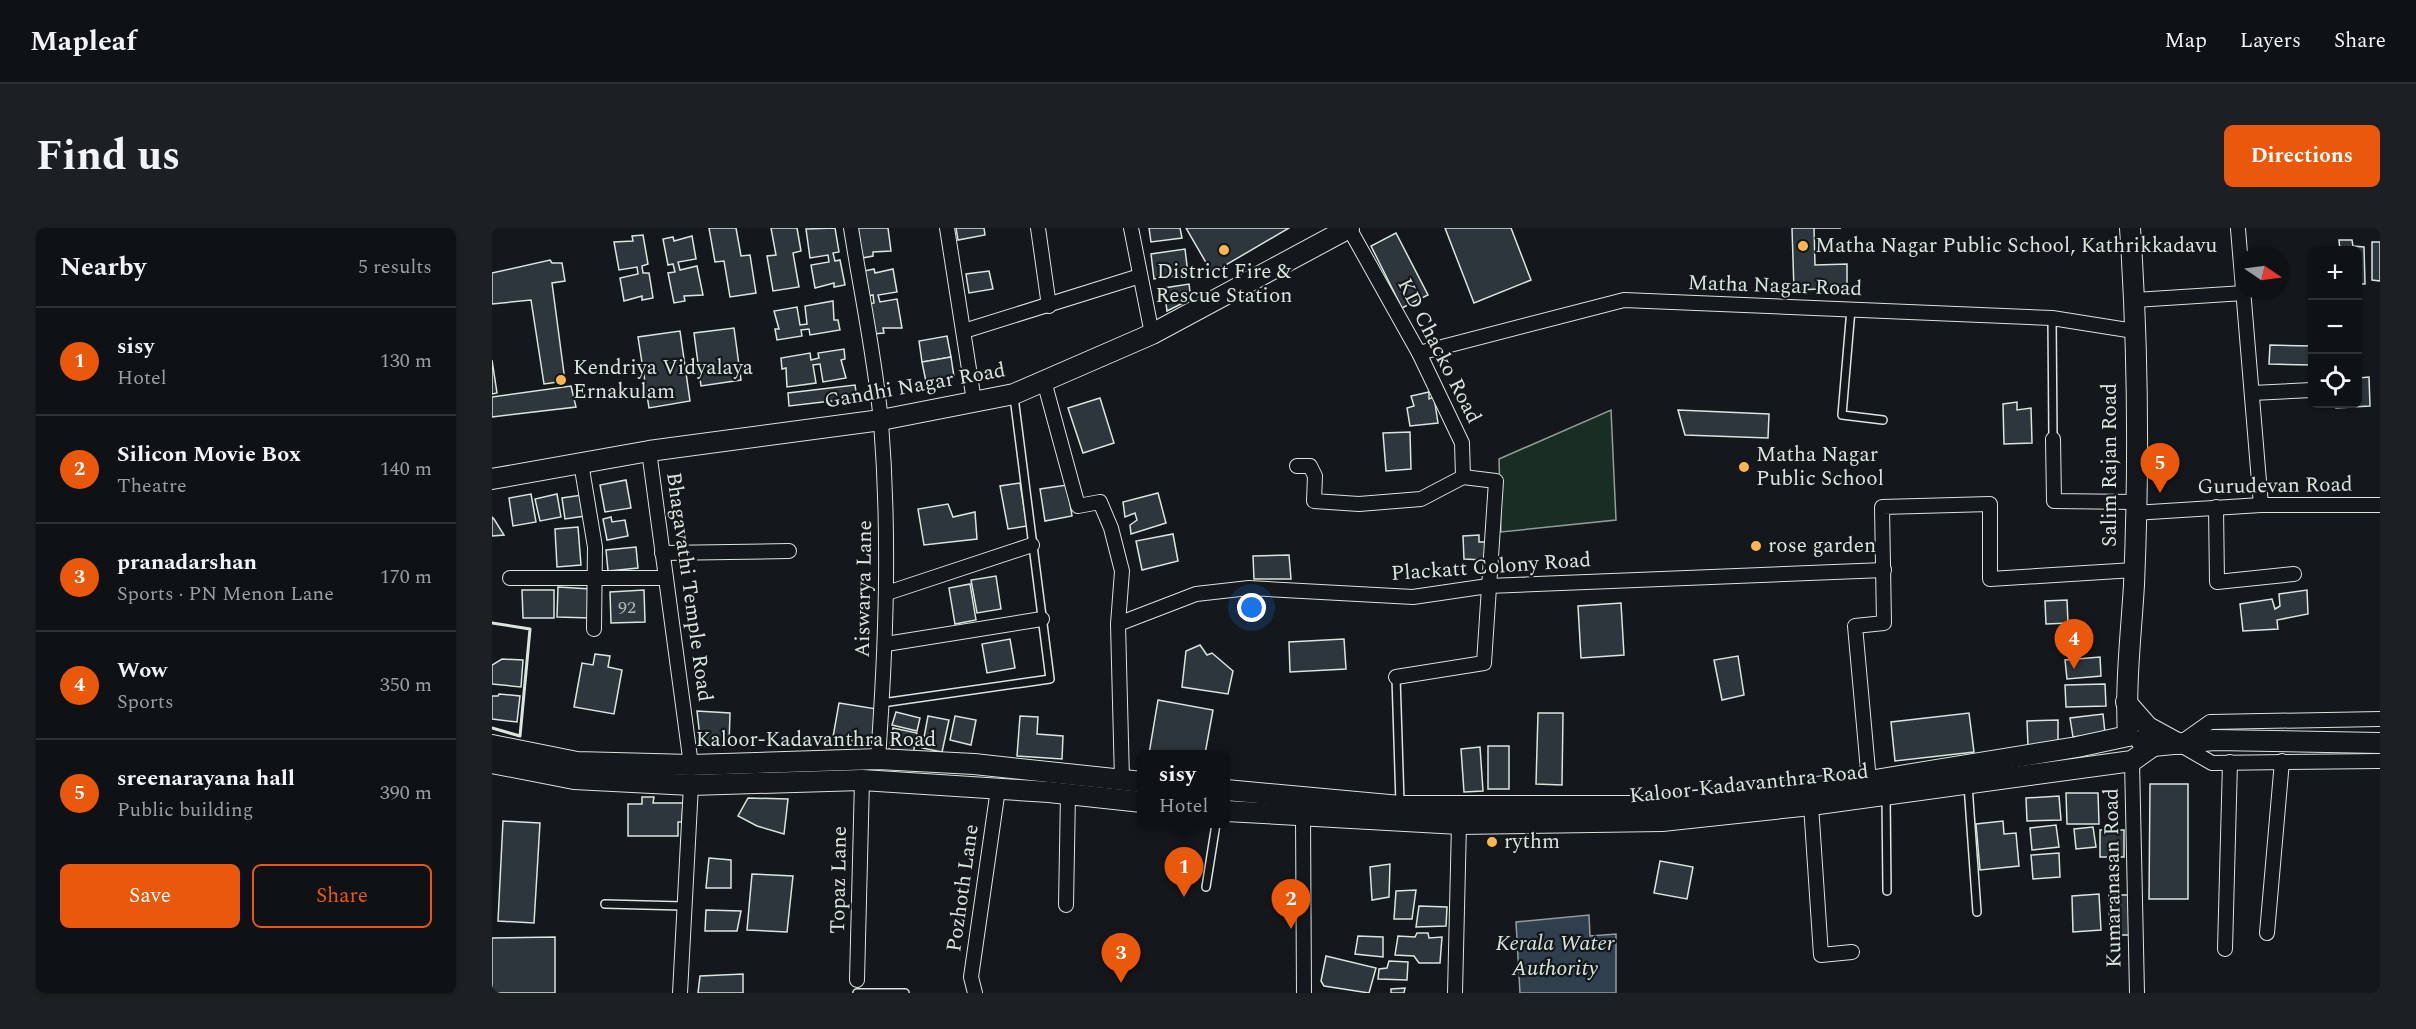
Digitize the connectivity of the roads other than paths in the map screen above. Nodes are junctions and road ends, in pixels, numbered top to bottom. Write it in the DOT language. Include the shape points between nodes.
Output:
graph roads {
  1 [pos="851,228"];
  2 [pos="947,228"];
  3 [pos="1038,228"];
  4 [pos="1131,228"];
  5 [pos="1349,228"];
  6 [pos="2130,228"];
  7 [pos="2238,229"];
  8 [pos="2240,246"];
  9 [pos="1140,276"];
  10 [pos="2236,294"];
  11 [pos="2135,300"];
  12 [pos="2245,300"];
  13 [pos="1049,306"];
  14 [pos="1851,309"];
  15 [pos="2052,318"];
  16 [pos="964,331"];
  17 [pos="2134,331"];
  18 [pos="1152,334"];
  19 [pos="1419,353"];
  20 [pos="1044,381"];
  21 [pos="2308,390"];
  22 [pos="2252,393"];
  23 [pos="1014,394"];
  24 [pos="974,401"];
  25 [pos="881,420"];
  26 [pos="1884,420"];
  27 [pos="2053,439"];
  28 [pos="649,451"];
  29 [pos="581,463"];
  30 [pos="1297,466"];
  31 [pos="1463,477"];
  32 [pos="492,479"];
  33 [pos="2261,505"];
  34 [pos="2380,505"];
  35 [pos="2134,507"];
  36 [pos="2216,507"];
  37 [pos="1032,545"];
  38 [pos="789,551"];
  39 [pos="662,553"];
  40 [pos="1884,570"];
  41 [pos="2134,570"];
  42 [pos="2294,574"];
  43 [pos="596,577"];
  44 [pos="510,578"];
  45 [pos="665,578"];
  46 [pos="1488,586"];
  47 [pos="887,593"];
  48 [pos="1042,619"];
  49 [pos="1118,624"];
  50 [pos="594,629"];
  51 [pos="886,644"];
  52 [pos="1396,677"];
  53 [pos="2126,702"];
  54 [pos="882,703"];
  55 [pos="2380,718"];
  56 [pos="2128,736"];
  57 [pos="2380,743"];
  58 [pos="2179,744"];
  59 [pos="492,745"];
  60 [pos="2153,746"];
  61 [pos="878,759"];
  62 [pos="2132,761"];
  63 [pos="2282,761"];
  64 [pos="2380,761"];
  65 [pos="2230,762"];
  66 [pos="492,763"];
  67 [pos="691,765"];
  68 [pos="862,780"];
  69 [pos="1122,780"];
  70 [pos="1869,781"];
  71 [pos="1137,782"];
  72 [pos="1968,783"];
  73 [pos="691,785"];
  74 [pos="998,789"];
  75 [pos="1230,790"];
  76 [pos="1886,793"];
  77 [pos="1068,794"];
  78 [pos="1119,800"];
  79 [pos="1137,802"];
  80 [pos="1811,805"];
  81 [pos="1400,806"];
  82 [pos="1698,809"];
  83 [pos="1230,811"];
  84 [pos="1303,816"];
  85 [pos="1459,824"];
  86 [pos="1215,828"];
  87 [pos="1206,887"];
  88 [pos="1887,891"];
  89 [pos="604,904"];
  90 [pos="1066,904"];
  91 [pos="683,906"];
  92 [pos="1977,912"];
  93 [pos="2267,933"];
  94 [pos="2225,949"];
  95 [pos="1852,952"];
  96 [pos="856,989"];
  97 [pos="680,993"];
  98 [pos="905,993"];
  99 [pos="975,993"];
  100 [pos="1304,993"];
  101 [pos="1455,993"];
  102 [pos="2137,993"];
  1 -- 25 [label="street, Aiswarya Lane"];
  2 -- 16 [label="street"];
  3 -- 13 [label="street"];
  4 -- 9 [label="street"];
  5 -- 18 [label="main road, Gandhi Nagar Road"];
  5 -- 19 [label="street, KD Chacko Road"];
  6 -- 11 [label="main road, Salim Rajan Road"];
  7 -- 8 [label="street"];
  9 -- 13 [label="street"];
  9 -- 18 [label="street"];
  10 -- 11 [label="street"];
  11 -- 17 [label="main road, Salim Rajan Road"];
  12 -- 22 [label="street"];
  13 -- 16 [label="street"];
  14 -- 15 [label="street, Matha Nagar Road"];
  14 -- 19 [label="street, Matha Nagar Road" via="1624,300"];
  14 -- 26 [label="lane" via="1842,414"];
  15 -- 17 [label="street, Matha Nagar Road"];
  15 -- 27 [label="lane"];
  16 -- 24 [label="street"];
  17 -- 35 [label="main road, Salim Rajan Road"];
  18 -- 20 [label="main road, Gandhi Nagar Road"];
  19 -- 31 [label="street, KD Chacko Road" via="1462,443"];
  20 -- 23 [label="main road, Gandhi Nagar Road"];
  20 -- 49 [label="street" via="1078,506 1100,502 1111,528 1122,571"];
  21 -- 22 [label="street"];
  22 -- 33 [label="street"];
  23 -- 24 [label="main road, Gandhi Nagar Road"];
  23 -- 37 [label="lane"];
  24 -- 25 [label="main road, Gandhi Nagar Road"];
  25 -- 28 [label="main road, Gandhi Nagar Road"];
  25 -- 47 [label="street, Aiswarya Lane"];
  27 -- 35 [label="street, Gurudevan Road" via="2054,501"];
  28 -- 29 [label="main road, Gandhi Nagar Road"];
  28 -- 39 [label="street, Bhagavathi Temple Road"];
  29 -- 32 [label="main road, Gandhi Nagar Road"];
  29 -- 43 [label="street" via="596,547"];
  30 -- 31 [label="street" via="1310,466 1315,476 1314,501 1421,499"];
  31 -- 46 [label="street" via="1496,481"];
  33 -- 34 [label="street, Gurudevan Road"];
  33 -- 36 [label="street, Gurudevan Road"];
  35 -- 36 [label="street, Gurudevan Road"];
  35 -- 41 [label="main road, Salim Rajan Road"];
  36 -- 42 [label="street" via="2217,582"];
  37 -- 47 [label="street"];
  37 -- 48 [label="lane"];
  38 -- 39 [label="street"];
  39 -- 45 [label="street, Bhagavathi Temple Road"];
  40 -- 41 [label="street" via="1882,507 1990,504 1990,579"];
  40 -- 46 [label="street, Plackatt Colony Road"];
  40 -- 70 [label="street" via="1884,623 1855,626"];
  41 -- 53 [label="main road, Salim Rajan Road"];
  43 -- 44 [label="street"];
  43 -- 45 [label="street"];
  43 -- 50 [label="street"];
  45 -- 67 [label="street, Bhagavathi Temple Road"];
  46 -- 49 [label="street, Plackatt Colony Road" via="1413,597 1249,588 1196,594"];
  46 -- 52 [label="street" via="1484,663"];
  47 -- 51 [label="street, Aiswarya Lane"];
  48 -- 51 [label="street"];
  48 -- 54 [label="lane" via="1050,680"];
  49 -- 69 [label="street"];
  51 -- 54 [label="street, Aiswarya Lane"];
  52 -- 81 [label="lane"];
  53 -- 56 [label="main road, Salim Rajan Road"];
  53 -- 58 [label="main road" via="2148,727"];
  54 -- 61 [label="street, Aiswarya Lane"];
  55 -- 58 [label="street" via="2210,722"];
  56 -- 60 [label="main road"];
  56 -- 70 [label="main road, Kaloor-Kadavanthra Road"];
  57 -- 58 [label="main road"];
  58 -- 60 [label="main road"];
  58 -- 65 [label="street" via="2212,763"];
  59 -- 67 [label="main road, Kaloor-Kadavanthra Road" via="577,762"];
  60 -- 62 [label="main road"];
  61 -- 67 [label="main road, Kaloor-Kadavanthra Road"];
  61 -- 69 [label="main road, Kaloor-Kadavanthra Road" via="974,764"];
  62 -- 72 [label="main road, Kaloor-Kadavanthra Road"];
  62 -- 102 [label="street, Kumaranasan Road"];
  63 -- 64 [label="street"];
  63 -- 65 [label="street"];
  63 -- 93 [label="street"];
  65 -- 94 [label="street"];
  66 -- 73 [label="main road, Kaloor-Kadavanthra Road" via="574,779"];
  67 -- 73 [label="main road"];
  68 -- 73 [label="main road, Kaloor-Kadavanthra Road"];
  68 -- 74 [label="main road, Kaloor-Kadavanthra Road"];
  68 -- 96 [label="street, Topaz Lane"];
  69 -- 71 [label="main road, Kaloor-Kadavanthra Road"];
  69 -- 78 [label="main road"];
  70 -- 82 [label="main road, Kaloor-Kadavanthra Road"];
  72 -- 76 [label="main road, Kaloor-Kadavanthra Road"];
  72 -- 92 [label="lane"];
  73 -- 91 [label="street"];
  74 -- 77 [label="main road, Kaloor-Kadavanthra Road"];
  74 -- 99 [label="street, Pozhoth Lane" via="971,978"];
  75 -- 81 [label="main road, Kaloor-Kadavanthra Road"];
  76 -- 80 [label="main road, Kaloor-Kadavanthra Road"];
  76 -- 88 [label="lane"];
  77 -- 78 [label="main road, Kaloor-Kadavanthra Road"];
  77 -- 90 [label="street"];
  78 -- 79 [label="main road, Kaloor-Kadavanthra Road"];
  80 -- 82 [label="main road, Kaloor-Kadavanthra Road"];
  80 -- 95 [label="street" via="1821,955"];
  81 -- 82 [label="main road, Kaloor-Kadavanthra Road"];
  82 -- 85 [label="main road, Kaloor-Kadavanthra Road" via="1662,821"];
  83 -- 84 [label="main road, Kaloor-Kadavanthra Road"];
  84 -- 85 [label="main road, Kaloor-Kadavanthra Road"];
  84 -- 100 [label="street"];
  85 -- 101 [label="street"];
  86 -- 87 [label="lane"];
  89 -- 91 [label="lane"];
  91 -- 97 [label="street"];
  96 -- 98 [label="lane"];
}
